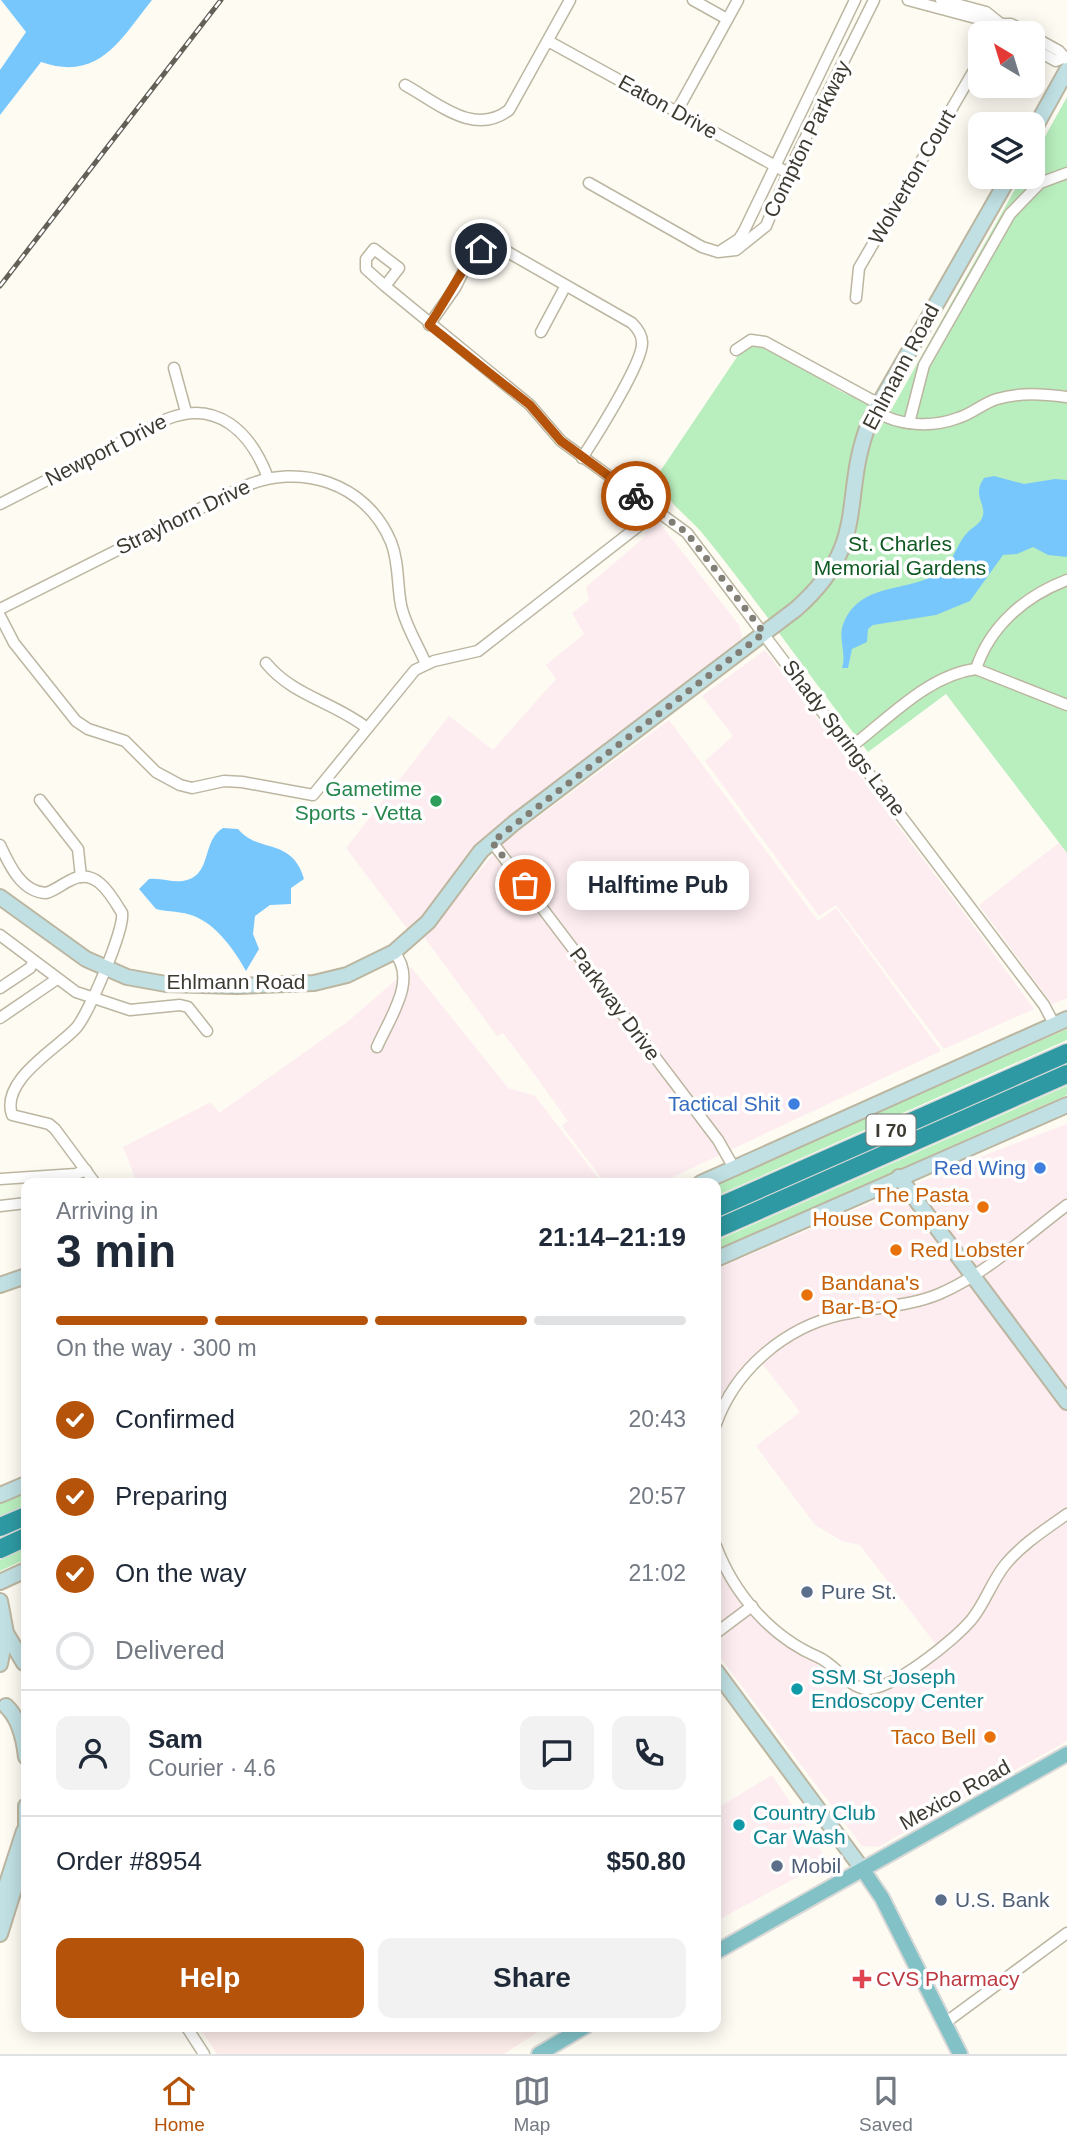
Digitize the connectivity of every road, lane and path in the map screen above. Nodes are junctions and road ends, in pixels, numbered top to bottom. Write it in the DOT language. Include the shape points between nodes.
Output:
graph roads {
  1 [pos="570,0"];
  2 [pos="693,0"];
  3 [pos="738,0"];
  4 [pos="855,0"];
  5 [pos="874,0"];
  6 [pos="908,0"];
  7 [pos="941,0"];
  8 [pos="727,19"];
  9 [pos="985,21"];
  10 [pos="993,21"];
  11 [pos="548,41"];
  12 [pos="1045,43"];
  13 [pos="1045,55"];
  14 [pos="1066,63"];
  15 [pos="968,81"];
  16 [pos="405,85"];
  17 [pos="677,111"];
  18 [pos="1042,112"];
  19 [pos="774,166"];
  20 [pos="788,173"];
  21 [pos="1067,173"];
  22 [pos="589,183"];
  23 [pos="1002,189"];
  24 [pos="718,252"];
  25 [pos="385,286"];
  26 [pos="565,287"];
  27 [pos="856,298"];
  28 [pos="429,325"];
  29 [pos="541,332"];
  30 [pos="736,350"];
  31 [pos="174,368"];
  32 [pos="1067,397"];
  33 [pos="877,407"];
  34 [pos="186,412"];
  35 [pos="909,423"];
  36 [pos="582,458"];
  37 [pos="268,478"];
  38 [pos="0,504"];
  39 [pos="659,510"];
  40 [pos="1067,580"];
  41 [pos="0,609"];
  42 [pos="0,616"];
  43 [pos="764,633"];
  44 [pos="266,663"];
  45 [pos="426,664"];
  46 [pos="976,669"];
  47 [pos="1067,705"];
  48 [pos="367,728"];
  49 [pos="851,747"];
  50 [pos="40,800"];
  51 [pos="492,842"];
  52 [pos="0,845"];
  53 [pos="81,877"];
  54 [pos="0,897"];
  55 [pos="0,935"];
  56 [pos="394,952"];
  57 [pos="34,961"];
  58 [pos="105,968"];
  59 [pos="57,979"];
  60 [pos="0,988"];
  61 [pos="90,998"];
  62 [pos="0,1018"];
  63 [pos="1061,1022"];
  64 [pos="207,1031"];
  65 [pos="377,1047"];
  66 [pos="1067,1053"];
  67 [pos="1067,1074"];
  68 [pos="1066,1107"];
  69 [pos="734,1168"];
  70 [pos="86,1170"];
  71 [pos="900,1177"];
  72 [pos="92,1178"];
  73 [pos="712,1178"];
  74 [pos="0,1179"];
  75 [pos="21,1204"];
  76 [pos="1067,1205"];
  77 [pos="0,1206"];
  78 [pos="721,1206"];
  79 [pos="721,1227"];
  80 [pos="721,1257"];
  81 [pos="972,1275"];
  82 [pos="21,1278"];
  83 [pos="0,1285"];
  84 [pos="1067,1402"];
  85 [pos="721,1404"];
  86 [pos="21,1486"];
  87 [pos="0,1495"];
  88 [pos="1067,1514"];
  89 [pos="21,1518"];
  90 [pos="0,1527"];
  91 [pos="21,1539"];
  92 [pos="0,1549"];
  93 [pos="721,1557"];
  94 [pos="21,1572"];
  95 [pos="0,1582"];
  96 [pos="1,1606"];
  97 [pos="752,1606"];
  98 [pos="721,1629"];
  99 [pos="5,1633"];
  100 [pos="21,1657"];
  101 [pos="21,1662"];
  102 [pos="0,1665"];
  103 [pos="721,1678"];
  104 [pos="3,1704"];
  105 [pos="21,1706"];
  106 [pos="21,1728"];
  107 [pos="1067,1754"];
  108 [pos="21,1848"];
  109 [pos="15,1867"];
  110 [pos="863,1870"];
  111 [pos="0,1905"];
  112 [pos="1067,1933"];
  113 [pos="0,1934"];
  114 [pos="721,1949"];
  115 [pos="945,2023"];
  116 [pos="190,2032"];
  117 [pos="563,2032"];
  118 [pos="204,2054"];
  119 [pos="539,2054"];
  120 [pos="960,2054"];
  1 -- 11 [label="street"];
  2 -- 8 [label="street"];
  3 -- 8 [label="street"];
  4 -- 19 [label="street, Compton Parkway"];
  5 -- 20 [label="street, Compton Parkway"];
  6 -- 9 [label="street"];
  7 -- 10 [label="street" via="986,12"];
  8 -- 17 [label="street"];
  11 -- 16 [label="street" via="509,110 489,121 462,117"];
  11 -- 17 [label="street, Eaton Drive"];
  12 -- 14 [label="street" via="1059,51"];
  13 -- 14 [label="street"];
  14 -- 18 [label="street"];
  15 -- 27 [label="street, Wolverton Court" via="859,268"];
  17 -- 19 [label="street, Eaton Drive"];
  19 -- 20 [label="street, Eaton Drive"];
  19 -- 24 [label="street, Compton Parkway" via="739,239"];
  20 -- 24 [label="street, Compton Parkway" via="766,226 736,250"];
  21 -- 35 [label="street" via="1040,184 1010,214 924,365"];
  22 -- 24 [label="street"];
  23 -- 33 [label="street, Ehlmann Road"];
  25 -- 28 [label="street, Shady Springs Lane"];
  26 -- 28 [label="street" via="506,251 487,247 472,254"];
  26 -- 29 [label="street"];
  26 -- 36 [label="street" via="624,316 643,343 617,402"];
  28 -- 36 [label="street, Shady Springs Lane" via="525,400 549,430"];
  30 -- 33 [label="street" via="751,340 765,342"];
  31 -- 34 [label="street"];
  32 -- 35 [label="street" via="1038,394 995,399 959,418 927,425"];
  33 -- 35 [label="street" via="889,419"];
  33 -- 43 [label="street, Ehlmann Road" via="860,450 853,514 837,561 809,597"];
  34 -- 37 [label="street, Newport Drive" via="206,412 231,424 253,448"];
  34 -- 38 [label="street, Newport Drive"];
  36 -- 39 [label="street, Shady Springs Lane"];
  37 -- 41 [label="street, Strayhorn Drive" via="243,486"];
  37 -- 45 [label="street, Strayhorn Drive" via="300,476 328,481 372,512 395,554 402,608"];
  39 -- 43 [label="street, Shady Springs Lane" via="699,547"];
  39 -- 45 [label="street" via="478,651"];
  40 -- 46 [label="street" via="1044,589 1006,618 982,651"];
  42 -- 48 [label="street" via="14,643 76,721 125,741 167,780 192,788 243,782 313,795"];
  43 -- 49 [label="street, Shady Springs Lane"];
  43 -- 51 [label="street, Ehlmann Road"];
  44 -- 48 [label="street" via="299,693 336,707"];
  45 -- 48 [label="street" via="405,680"];
  46 -- 47 [label="street"];
  46 -- 49 [label="street" via="930,686"];
  49 -- 63 [label="street, Shady Springs Lane"];
  50 -- 53 [label="street" via="78,849"];
  51 -- 56 [label="street, Ehlmann Road" via="428,922"];
  51 -- 69 [label="street, Parkway Drive" via="718,1140"];
  52 -- 53 [label="street" via="22,881 39,892"];
  53 -- 58 [label="street" via="100,882 122,913 120,936"];
  54 -- 58 [label="street, Ehlmann Road" via="70,949"];
  55 -- 57 [label="street"];
  56 -- 58 [label="street, Ehlmann Road" via="347,975 288,986 166,984"];
  56 -- 65 [label="street" via="402,962 406,981"];
  57 -- 59 [label="street"];
  57 -- 60 [label="street"];
  58 -- 61 [label="street"];
  59 -- 61 [label="street"];
  59 -- 62 [label="street"];
  61 -- 64 [label="street" via="130,1010 188,1007"];
  61 -- 70 [label="street" via="73,1031 14,1076 7,1102 12,1115 55,1129"];
  63 -- 69 [label="street"];
  66 -- 78 [label="highway, I 70"];
  67 -- 79 [label="highway, I 70"];
  68 -- 71 [label="street"];
  69 -- 73 [label="street"];
  70 -- 72 [label="street"];
  70 -- 74 [label="street"];
  71 -- 80 [label="street"];
  71 -- 81 [label="street"];
  75 -- 77 [label="street"];
  76 -- 81 [label="street"];
  81 -- 84 [label="street"];
  81 -- 85 [label="street" via="923,1299 839,1315 795,1332 758,1359"];
  82 -- 83 [label="street"];
  86 -- 87 [label="street"];
  88 -- 97 [label="street" via="1006,1563 982,1605 958,1633 880,1688 858,1687 823,1659 782,1639"];
  89 -- 90 [label="highway"];
  91 -- 92 [label="highway"];
  93 -- 97 [label="street"];
  94 -- 95 [label="street"];
  96 -- 99 [label="street"];
  97 -- 98 [label="street"];
  99 -- 100 [label="street"];
  99 -- 102 [label="street"];
  101 -- 102 [label="street"];
  103 -- 110 [label="street"];
  104 -- 105 [label="street"];
  104 -- 106 [label="street"];
  107 -- 110 [label="main road, Mexico Road"];
  108 -- 109 [label="street"];
  109 -- 111 [label="street"];
  109 -- 113 [label="street"];
  110 -- 114 [label="main road, Mexico Road"];
  110 -- 115 [label="main road" via="882,1898"];
  112 -- 115 [label="street"];
  115 -- 120 [label="main road"];
  116 -- 118 [label="street"];
  117 -- 119 [label="main road"];
}
